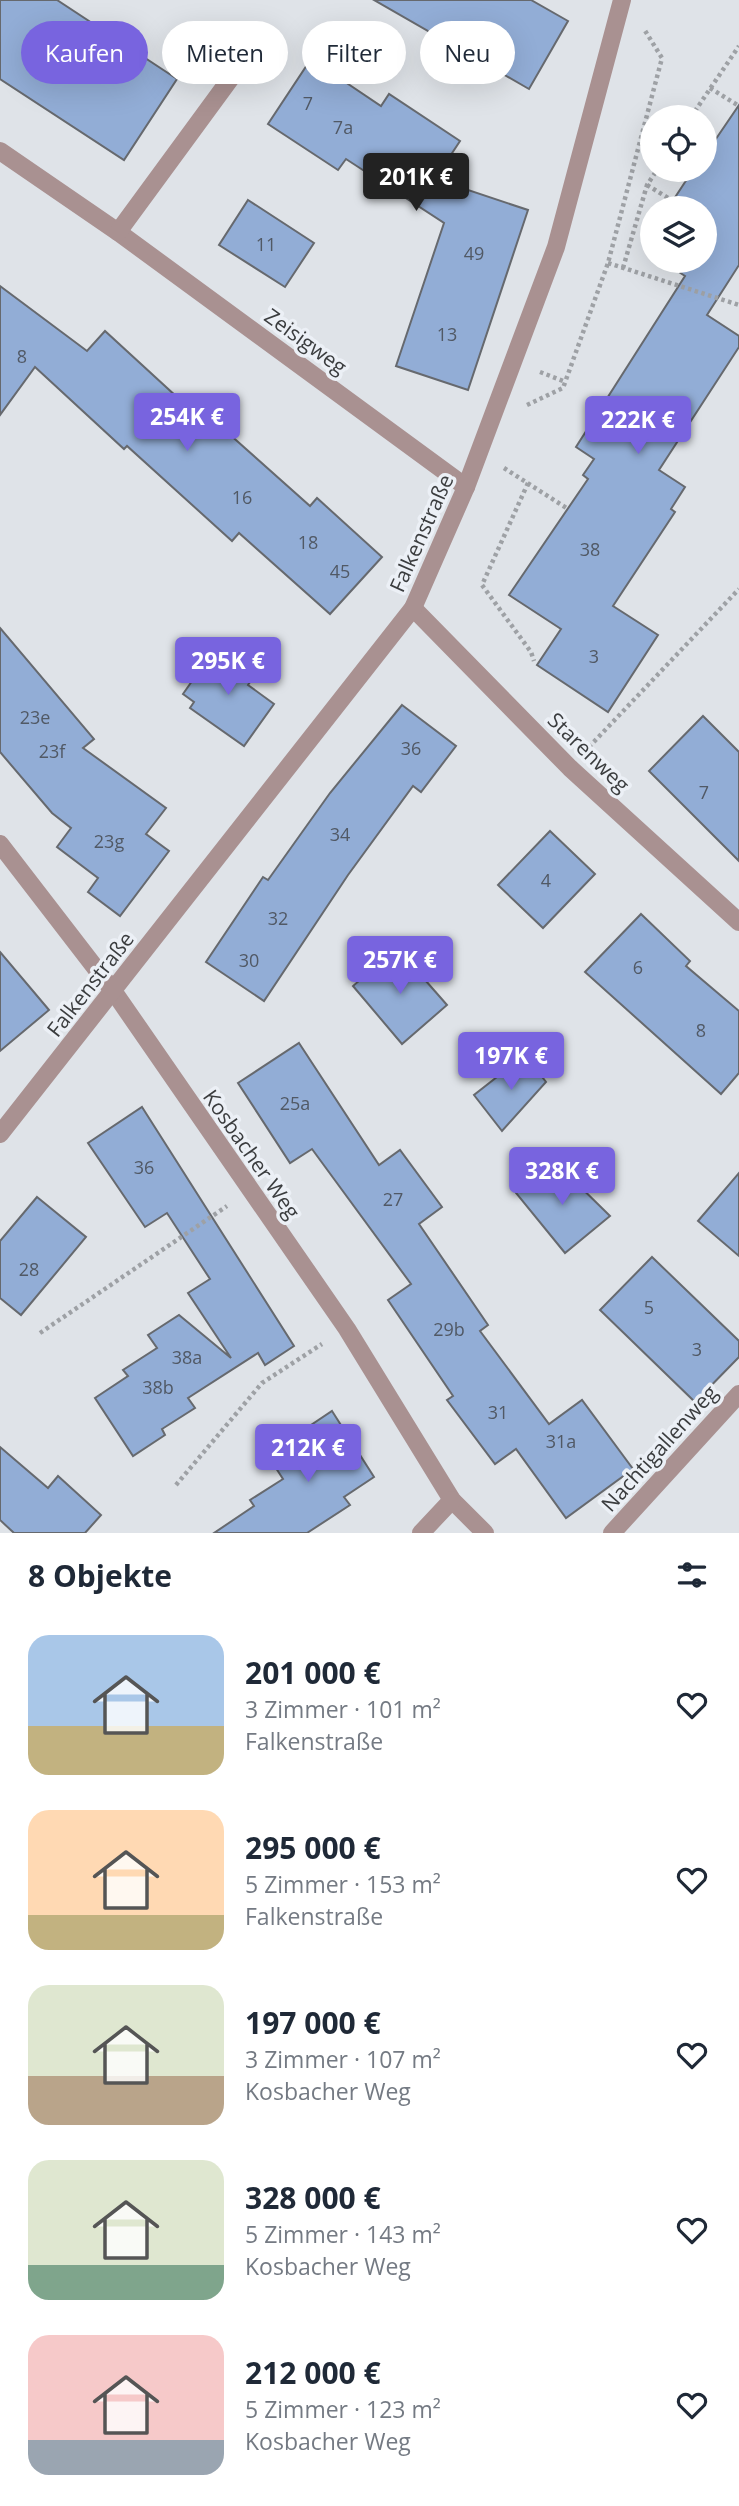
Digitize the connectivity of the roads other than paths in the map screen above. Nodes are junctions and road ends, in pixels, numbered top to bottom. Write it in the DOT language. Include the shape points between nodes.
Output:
graph roads {
  1 [pos="620,7"];
  2 [pos="227,84"];
  3 [pos="0,151"];
  4 [pos="118,232"];
  5 [pos="467,487"];
  6 [pos="413,608"];
  7 [pos="0,844"];
  8 [pos="739,922"];
  9 [pos="114,992"];
  10 [pos="0,1134"];
  11 [pos="739,1394"];
  12 [pos="452,1500"];
  13 [pos="421,1533"];
  14 [pos="485,1533"];
  15 [pos="612,1533"];
  1 -- 5 [label="street, Falkenstraße" via="556,247"];
  2 -- 4 [label="street"];
  3 -- 4 [label="street, Zeisigweg"];
  4 -- 5 [label="street, Zeisigweg"];
  5 -- 6 [label="street, Falkenstraße"];
  6 -- 8 [label="street, Starenweg" via="569,768"];
  6 -- 9 [label="street, Falkenstraße"];
  7 -- 9 [label="street, Kosbacher Weg"];
  9 -- 10 [label="street, Falkenstraße"];
  9 -- 12 [label="street, Kosbacher Weg" via="347,1329"];
  11 -- 15 [label="street, Nachtigallenweg"];
  12 -- 13 [label="street"];
  12 -- 14 [label="street, Kosbacher Weg"];
}
